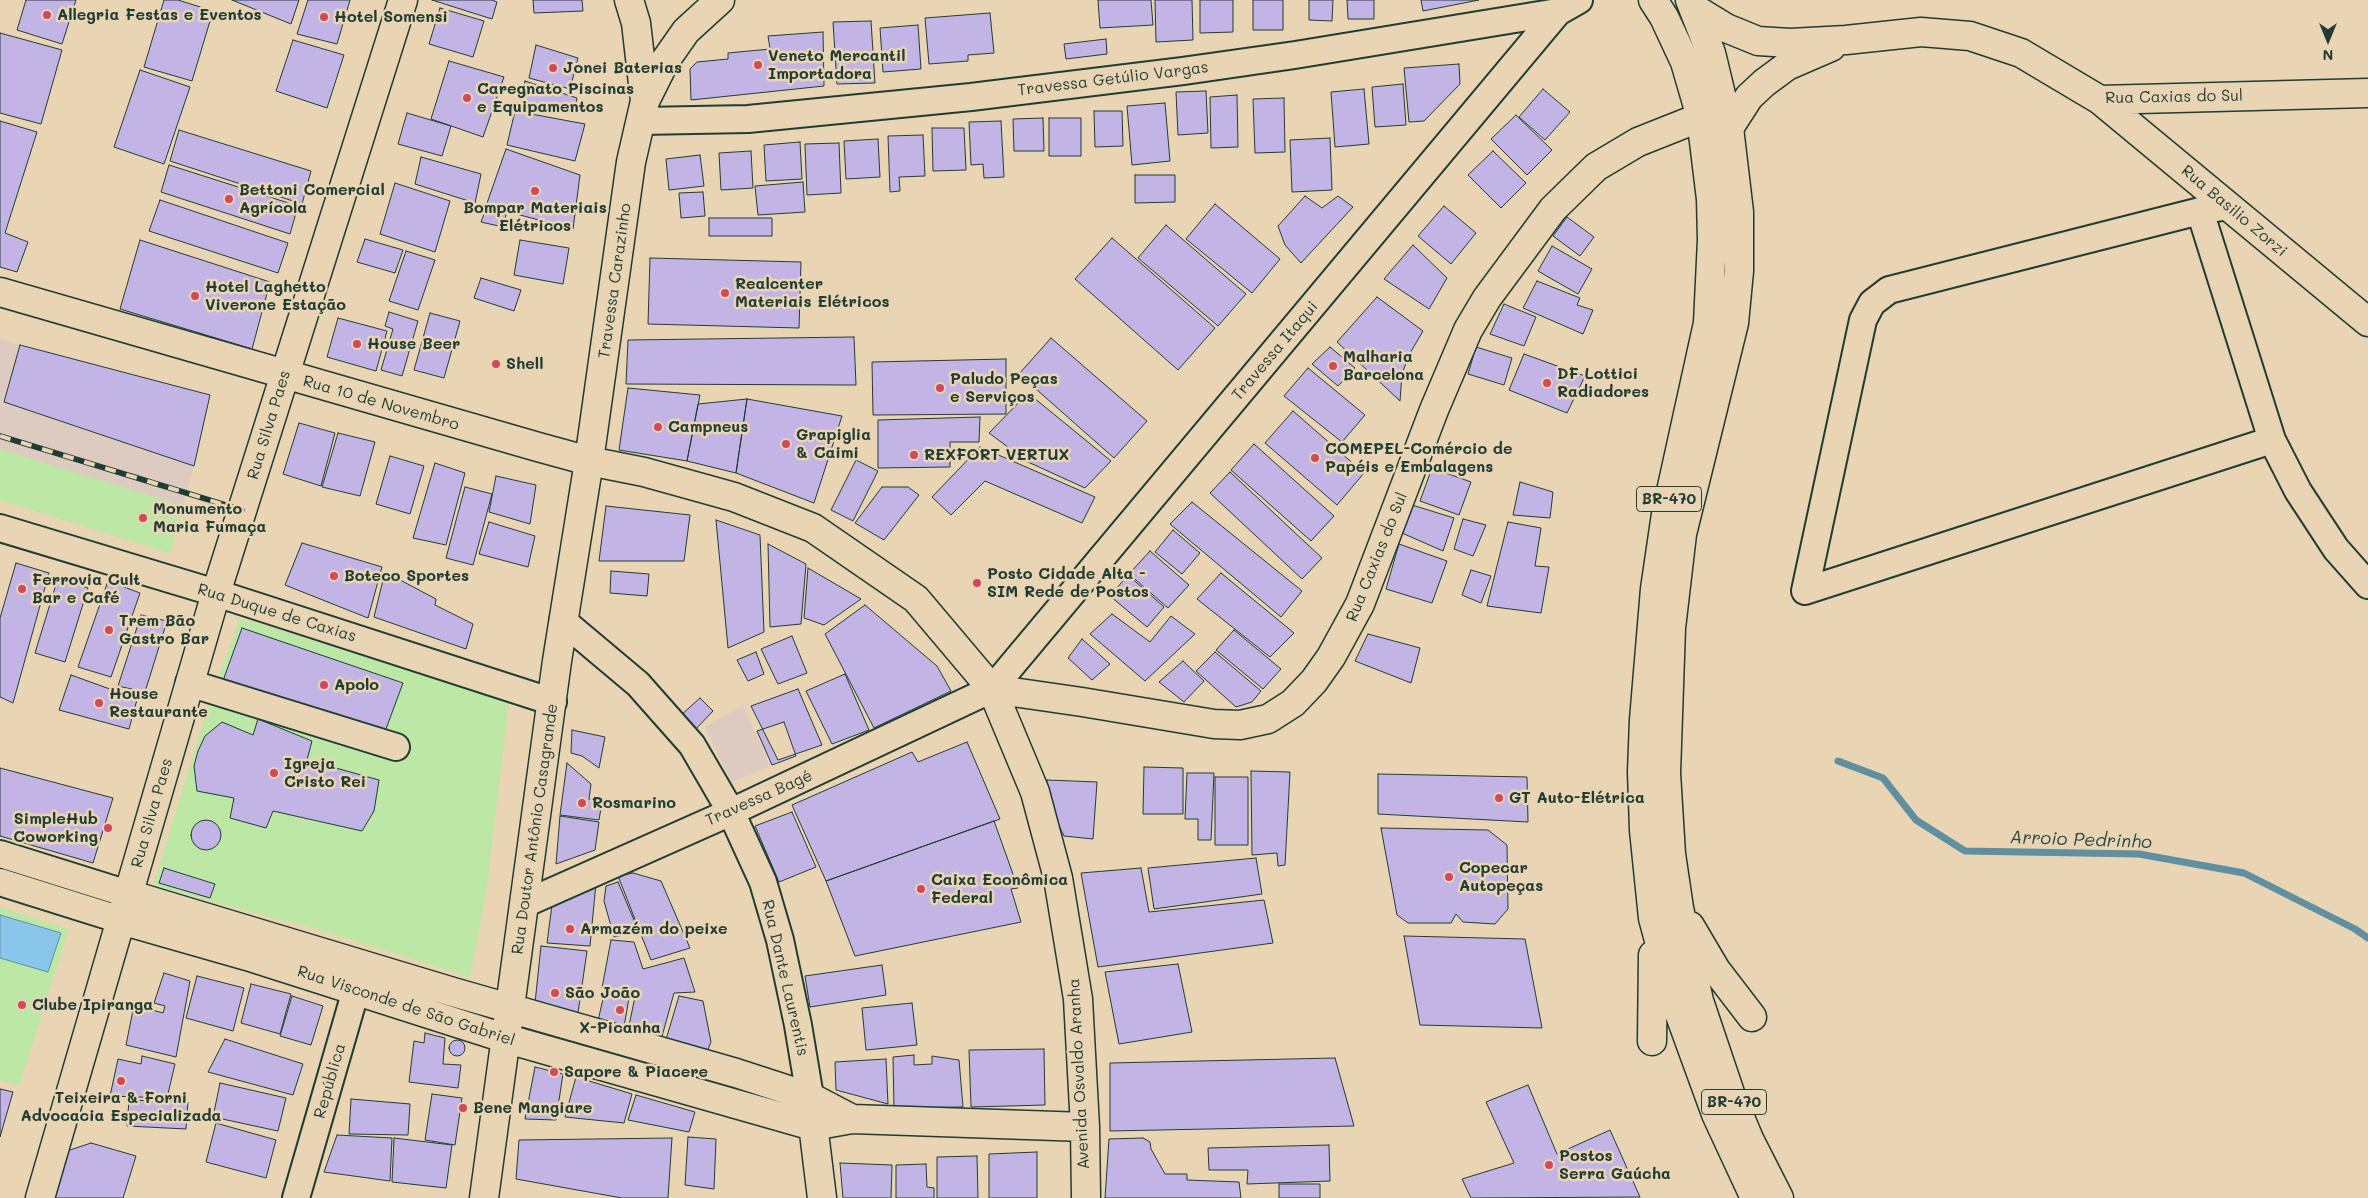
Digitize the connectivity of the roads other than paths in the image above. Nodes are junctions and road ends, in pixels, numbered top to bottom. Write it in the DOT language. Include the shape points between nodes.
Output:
graph roads {
  1 [pos="403,0"];
  2 [pos="629,0"];
  3 [pos="720,0"];
  4 [pos="1653,0"];
  5 [pos="1692,5"];
  6 [pos="1569,6"];
  7 [pos="1846,40"];
  8 [pos="2368,93"];
  9 [pos="2100,100"];
  10 [pos="643,111"];
  11 [pos="1701,117"];
  12 [pos="1729,128"];
  13 [pos="2227,206"];
  14 [pos="2200,211"];
  15 [pos="0,292"];
  16 [pos="2368,322"];
  17 [pos="284,376"];
  18 [pos="2272,440"];
  19 [pos="589,461"];
  20 [pos="0,528"];
  21 [pos="2368,585"];
  22 [pos="216,593"];
  23 [pos="563,620"];
  24 [pos="189,683"];
  25 [pos="992,690"];
  26 [pos="553,702"];
  27 [pos="396,747"];
  28 [pos="730,812"];
  29 [pos="0,854"];
  30 [pos="0,882"];
  31 [pos="128,894"];
  32 [pos="524,904"];
  33 [pos="1679,908"];
  34 [pos="1653,918"];
  35 [pos="122,920"];
  36 [pos="252,944"];
  37 [pos="364,964"];
  38 [pos="356,990"];
  39 [pos="510,1007"];
  40 [pos="1752,1017"];
  41 [pos="504,1038"];
  42 [pos="1652,1041"];
  43 [pos="810,1097"];
  44 [pos="852,1119"];
  45 [pos="813,1126"];
  46 [pos="1085,1128"];
  47 [pos="40,1198"];
  48 [pos="296,1198"];
  49 [pos="484,1198"];
  50 [pos="822,1198"];
  51 [pos="1086,1198"];
  52 [pos="1755,1198"];
  53 [pos="1779,1198"];
  1 -- 17 [label="main road, Rua Silva Paes"];
  2 -- 10 [label="main road, Travessa Carazinho" via="638,32"];
  3 -- 10 [label="main road, Travessa Carazinho" via="686,31 665,61"];
  4 -- 11 [label="main road, BR-470" via="1685,62"];
  5 -- 7 [label="main road, Rua Caxias do Sul" via="1726,28 1758,40 1790,43"];
  5 -- 12 [label="main road, BR-470" via="1714,61"];
  6 -- 10 [label="street, Travessa Getúlio Vargas" via="1295,55 1071,86 748,119"];
  6 -- 25 [label="street, Travessa Itaqui"];
  7 -- 9 [label="main road, Rua Caxias do Sul" via="1921,32 1970,36 2021,53"];
  7 -- 12 [label="main road, Rua Caxias do Sul" via="1787,66 1764,83 1749,97"];
  8 -- 9 [label="main road, Rua Caxias do Sul"];
  9 -- 13 [label="main road, Rua Basilio Zorzi"];
  10 -- 19 [label="main road, Travessa Carazinho" via="632,162"];
  11 -- 25 [label="main road, Rua Caxias do Sul" via="1638,142 1596,167 1553,209 1487,298 1468,330 1434,410 1360,604 1331,657 1314,682 1293,703 1268,719 1240,725 1214,724"];
  11 -- 34 [label="main road, BR-470" via="1711,199 1708,323 1666,514 1655,589 1644,720 1644,830"];
  12 -- 33 [label="main road, BR-470" via="1739,212 1739,271 1734,323 1682,534 1671,628 1666,774"];
  13 -- 14 [label="street"];
  13 -- 16 [label="main road, Rua Basilio Zorzi"];
  14 -- 18 [label="street"];
  14 -- 18 [label="street" via="1889,290 1872,303 1863,320 1805,591"];
  15 -- 17 [label="main road, Rua 10 de Novembro"];
  17 -- 19 [label="main road, Rua 10 de Novembro"];
  17 -- 22 [label="main road, Rua Silva Paes"];
  18 -- 21 [label="street" via="2298,492 2336,549"];
  19 -- 23 [label="main road, Rua Doutor Antônio Casagrande"];
  19 -- 25 [label="main road, Avenida Osvaldo Aranha" via="644,472 734,497 813,528 916,599"];
  20 -- 22 [label="street, Rua Duque de Caxias"];
  22 -- 24 [label="main road, Rua Silva Paes"];
  22 -- 26 [label="street, Rua Duque de Caxias"];
  23 -- 26 [label="main road, Rua Doutor Antônio Casagrande"];
  23 -- 28 [label="street, Rua Dante Laurentis" via="638,684 692,746"];
  24 -- 27 [label="street"];
  24 -- 31 [label="main road, Rua Silva Paes"];
  25 -- 28 [label="street, Travessa Bagé"];
  25 -- 46 [label="main road, Avenida Osvaldo Aranha" via="1035,792 1058,878 1078,999"];
  26 -- 32 [label="main road, Rua Doutor Antônio Casagrande"];
  28 -- 32 [label="street, Travessa Bagé"];
  28 -- 43 [label="street, Rua Dante Laurentis" via="763,882 780,940"];
  29 -- 31 [label="street, Rua Visconde de São Gabriel"];
  30 -- 35 [label="street, Rua Visconde de São Gabriel"];
  31 -- 35 [label="main road, Rua Silva Paes"];
  31 -- 36 [label="main road, Rua Visconde de São Gabriel"];
  32 -- 39 [label="main road, Rua Doutor Antônio Casagrande"];
  33 -- 40 [label="main road" via="1716,970"];
  33 -- 53 [label="main road, BR-470" via="1699,1001 1731,1096"];
  34 -- 42 [label="main road"];
  34 -- 52 [label="main road, BR-470" via="1677,1007 1716,1114"];
  35 -- 36 [label="main road, Rua Visconde de São Gabriel"];
  35 -- 47 [label="main road, Rua Silva Paes"];
  36 -- 37 [label="main road, Rua Visconde de São Gabriel"];
  36 -- 38 [label="main road, Rua Visconde de São Gabriel"];
  37 -- 38 [label="street, República"];
  37 -- 39 [label="main road, Rua Visconde de São Gabriel"];
  38 -- 41 [label="main road, Rua Visconde de São Gabriel"];
  38 -- 48 [label="street, República"];
  39 -- 41 [label="main road, Rua Doutor Antônio Casagrande"];
  39 -- 43 [label="main road, Rua Visconde de São Gabriel"];
  41 -- 45 [label="main road, Rua Visconde de São Gabriel"];
  41 -- 49 [label="main road, Rua Doutor Antônio Casagrande"];
  43 -- 44 [label="main road, Rua Visconde de São Gabriel"];
  43 -- 45 [label="main road, Rua Dante Laurentis"];
  44 -- 45 [label="main road"];
  44 -- 46 [label="main road"];
  45 -- 50 [label="main road, Rua Dante Laurentis"];
  46 -- 51 [label="main road, Avenida Osvaldo Aranha"];
}
